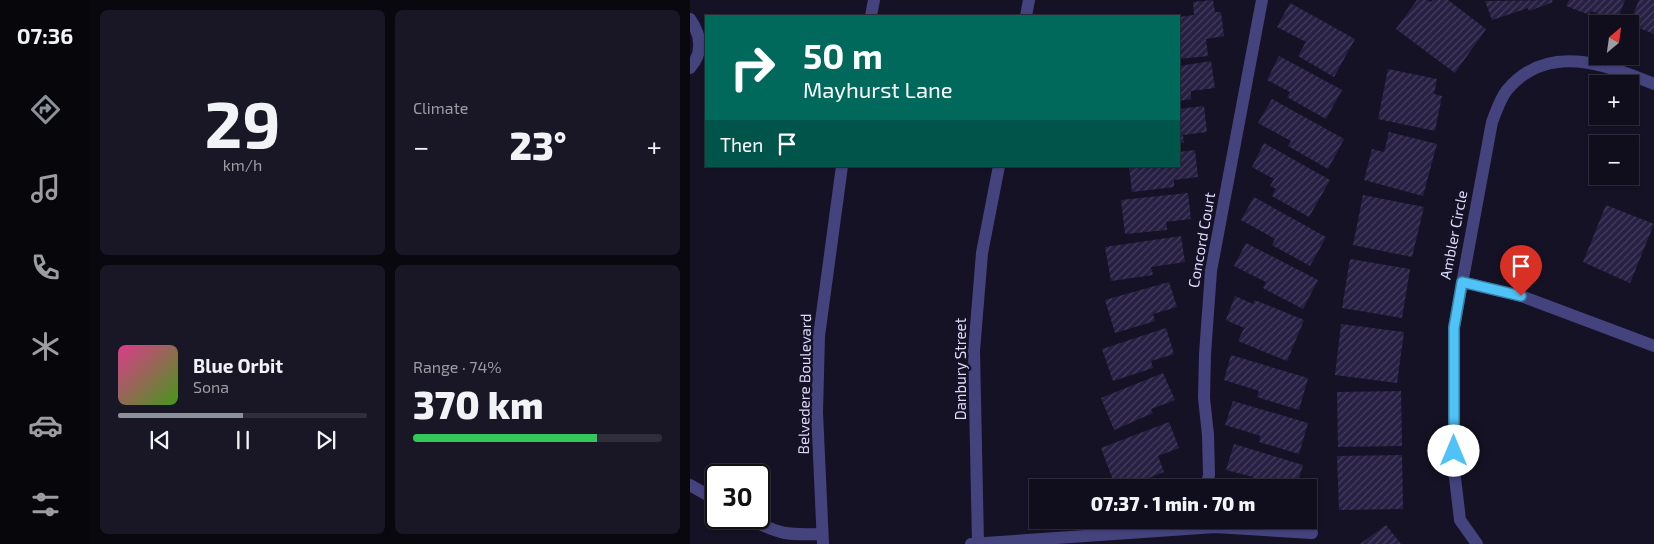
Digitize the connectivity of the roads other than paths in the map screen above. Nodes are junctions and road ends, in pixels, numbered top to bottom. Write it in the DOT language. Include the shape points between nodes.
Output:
graph roads {
  1 [pos="874,0"];
  2 [pos="1029,0"];
  3 [pos="1262,0"];
  4 [pos="871,15"];
  5 [pos="1026,15"];
  6 [pos="690,19"];
  7 [pos="690,68"];
  8 [pos="1654,84"];
  9 [pos="842,167"];
  10 [pos="999,167"];
  11 [pos="1462,282"];
  12 [pos="1654,346"];
  13 [pos="1208,479"];
  14 [pos="690,485"];
  15 [pos="705,494"];
  16 [pos="770,529"];
  17 [pos="1137,529"];
  18 [pos="1247,529"];
  19 [pos="1312,533"];
  20 [pos="823,539"];
  21 [pos="978,543"];
  22 [pos="972,544"];
  23 [pos="1478,544"];
  1 -- 4 [label="street"];
  2 -- 5 [label="street"];
  3 -- 13 [label="street, Concord Court" via="1211,271 1204,398"];
  6 -- 7 [label="street" via="698,30 700,46 696,61"];
  8 -- 11 [label="street, Ambler Circle" via="1596,64 1562,60 1530,70 1506,91 1492,122"];
  9 -- 20 [label="street, Belvedere Boulevard" via="819,336"];
  10 -- 21 [label="street, Danbury Street" via="982,254 974,351"];
  11 -- 12 [label="street" via="1521,296"];
  11 -- 23 [label="street, Ambler Circle" via="1454,328 1454,469 1460,520"];
  14 -- 15 [label="street"];
  16 -- 20 [label="street" via="786,535"];
  17 -- 21 [label="street"];
  18 -- 19 [label="street"];
  21 -- 22 [label="street"];
}
